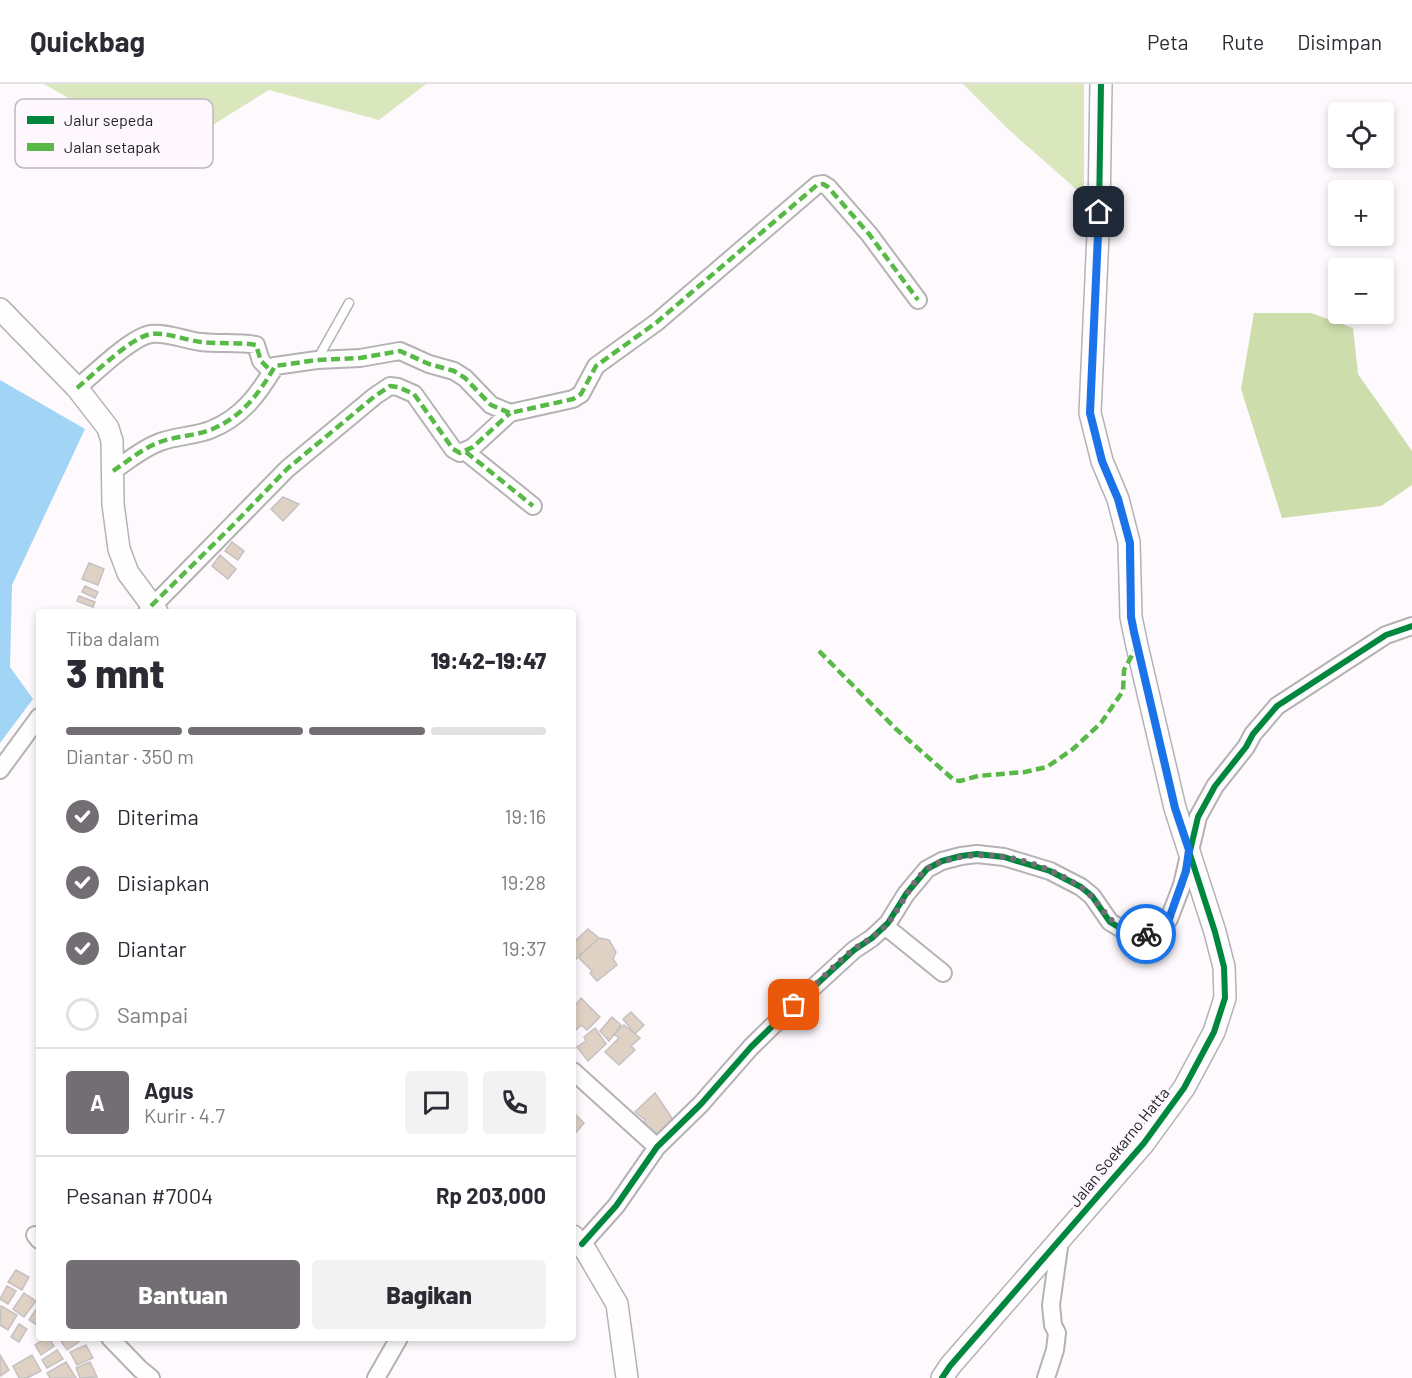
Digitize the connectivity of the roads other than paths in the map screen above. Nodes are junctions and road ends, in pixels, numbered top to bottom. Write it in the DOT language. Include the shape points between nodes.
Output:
graph roads {
  1 [pos="1101,84"];
  2 [pos="918,300"];
  3 [pos="349,303"];
  4 [pos="0,309"];
  5 [pos="317,360"];
  6 [pos="272,372"];
  7 [pos="77,388"];
  8 [pos="510,413"];
  9 [pos="466,452"];
  10 [pos="113,471"];
  11 [pos="533,506"];
  12 [pos="151,609"];
  13 [pos="153,609"];
  14 [pos="1412,626"];
  15 [pos="36,721"];
  16 [pos="0,770"];
  17 [pos="1189,850"];
  18 [pos="885,926"];
  19 [pos="944,973"];
  20 [pos="576,1074"];
  21 [pos="657,1147"];
  22 [pos="577,1240"];
  23 [pos="1060,1240"];
  24 [pos="113,1341"];
  25 [pos="397,1341"];
  26 [pos="142,1375"];
  27 [pos="376,1378"];
  28 [pos="627,1378"];
  29 [pos="942,1378"];
  30 [pos="1046,1378"];
  1 -- 17 [label="street, Jalan Soekarno Hatta" via="1090,413 1130,543 1131,617 1175,808"];
  2 -- 8 [label="street" via="828,187 817,185 657,322 596,366 581,394"];
  3 -- 5 [label="lane"];
  4 -- 7 [label="street"];
  5 -- 6 [label="street" via="275,366"];
  5 -- 8 [label="street" via="400,351 454,370 491,405"];
  6 -- 7 [label="street" via="261,361 256,345 151,334 139,338"];
  6 -- 10 [label="street" via="251,403 231,419 210,430 161,441"];
  7 -- 10 [label="street" via="108,428"];
  8 -- 9 [label="street"];
  9 -- 11 [label="street"];
  9 -- 13 [label="street" via="453,449 414,394 390,386 287,469"];
  10 -- 12 [label="street" via="119,549 128,573"];
  14 -- 17 [label="street" via="1386,635 1277,706 1215,786 1198,817"];
  15 -- 16 [label="street"];
  17 -- 18 [label="street" via="1169,919 1161,929 1145,934 1125,931 1110,922 1092,896 1068,879 1004,857 977,854 942,861 927,869"];
  17 -- 23 [label="street, Jalan Soekarno Hatta" via="1224,967 1225,998 1214,1032 1184,1088 1151,1134"];
  18 -- 19 [label="street"];
  18 -- 21 [label="street" via="794,1005"];
  20 -- 21 [label="street"];
  21 -- 22 [label="street" via="616,1206"];
  22 -- 28 [label="street" via="617,1304"];
  23 -- 29 [label="street, Jalan Soekarno Hatta"];
  23 -- 30 [label="street" via="1051,1305 1057,1333"];
  24 -- 26 [label="street"];
  25 -- 27 [label="street"];
}
